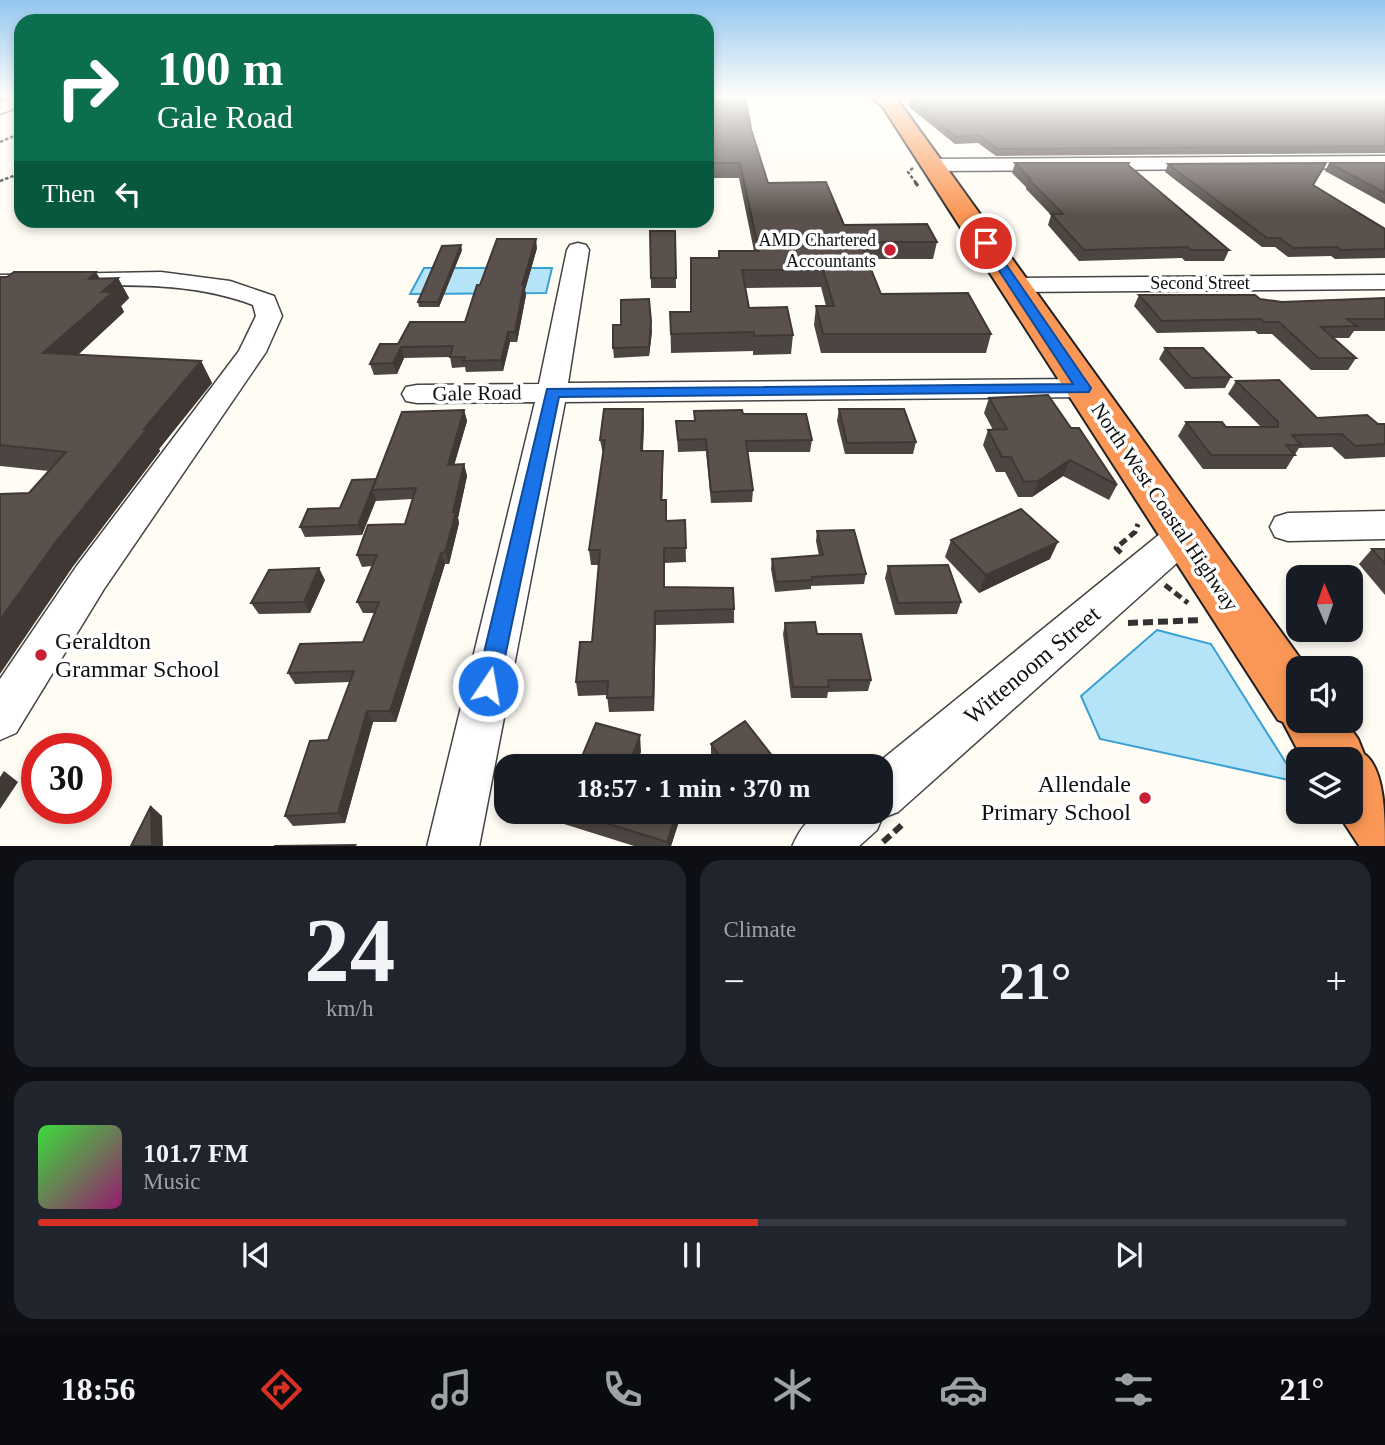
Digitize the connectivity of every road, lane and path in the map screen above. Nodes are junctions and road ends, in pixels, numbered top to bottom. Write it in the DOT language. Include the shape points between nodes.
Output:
graph roads {
  1 [pos="901,136"];
  2 [pos="1385,162"];
  3 [pos="920,175"];
  4 [pos="578,250"];
  5 [pos="106,257"];
  6 [pos="77,281"];
  7 [pos="0,282"];
  8 [pos="1385,282"];
  9 [pos="1015,285"];
  10 [pos="1083,388"];
  11 [pos="552,393"];
  12 [pos="417,394"];
  13 [pos="1385,525"];
  14 [pos="1288,527"];
  15 [pos="1184,535"];
  16 [pos="1203,620"];
  17 [pos="1120,630"];
  18 [pos="1286,684"];
  19 [pos="0,718"];
  20 [pos="1363,797"];
  21 [pos="894,807"];
  22 [pos="845,824"];
  23 [pos="1385,829"];
  24 [pos="453,846"];
  25 [pos="818,846"];
  26 [pos="878,846"];
  1 -- 3 [label="highway, North West Coastal Highway"];
  2 -- 3 [label="street"];
  3 -- 9 [label="highway, North West Coastal Highway"];
  4 -- 11 [label="street"];
  5 -- 6 [label="street"];
  6 -- 7 [label="street"];
  6 -- 19 [label="street" via="161,279 230,288 265,301 269,316 252,352 90,578"];
  8 -- 9 [label="street, Second Street"];
  9 -- 10 [label="highway, North West Coastal Highway"];
  10 -- 11 [label="street, Gale Road"];
  10 -- 15 [label="highway, North West Coastal Highway"];
  11 -- 12 [label="street, Gale Road"];
  11 -- 24 [label="street"];
  13 -- 14 [label="street"];
  15 -- 18 [label="highway, North West Coastal Highway"];
  15 -- 21 [label="street, Wittenoom Street"];
  16 -- 17 [label="path" via="1130,621"];
  20 -- 23 [label="highway"];
  21 -- 26 [label="path"];
  22 -- 25 [label="street"];
}
